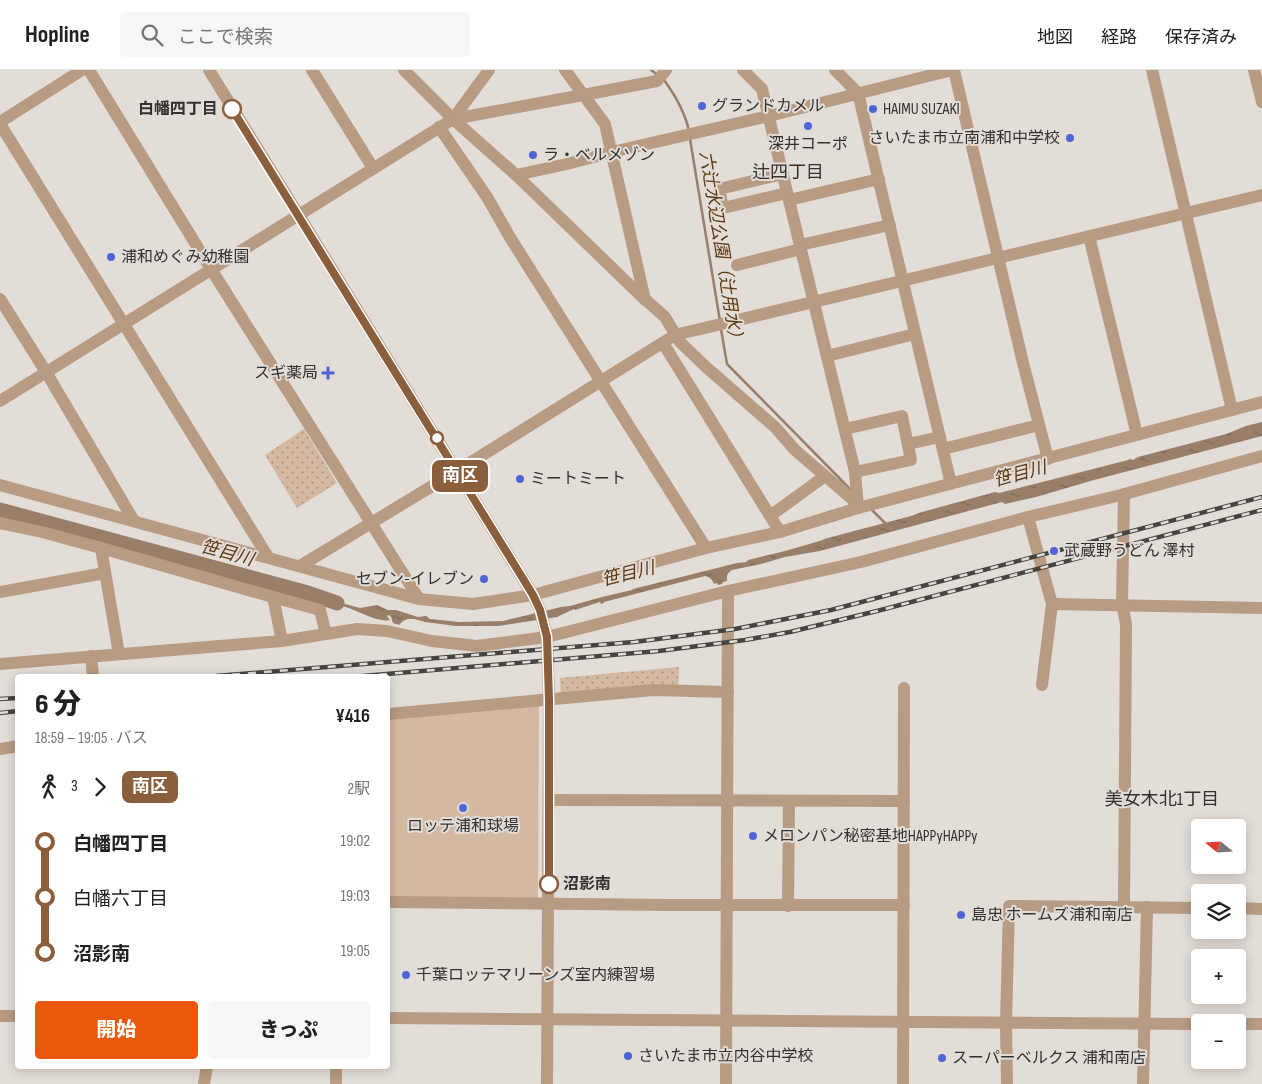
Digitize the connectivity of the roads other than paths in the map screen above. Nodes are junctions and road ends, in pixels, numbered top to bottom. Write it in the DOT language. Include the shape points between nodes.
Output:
graph roads {
  1 [pos="82,70"];
  2 [pos="89,70"];
  3 [pos="208,70"];
  4 [pos="312,70"];
  5 [pos="404,70"];
  6 [pos="565,70"];
  7 [pos="666,70"];
  8 [pos="743,70"];
  9 [pos="835,70"];
  10 [pos="950,70"];
  11 [pos="1152,70"];
  12 [pos="1254,70"];
  13 [pos="488,71"];
  14 [pos="858,93"];
  15 [pos="583,95"];
  16 [pos="1262,102"];
  17 [pos="769,116"];
  18 [pos="453,119"];
  19 [pos="0,123"];
  20 [pos="439,127"];
  21 [pos="612,152"];
  22 [pos="373,168"];
  23 [pos="783,174"];
  24 [pos="516,175"];
  25 [pos="879,179"];
  26 [pos="1262,194"];
  27 [pos="788,196"];
  28 [pos="1186,213"];
  29 [pos="298,215"];
  30 [pos="890,225"];
  31 [pos="1089,236"];
  32 [pos="801,247"];
  33 [pos="998,257"];
  34 [pos="737,265"];
  35 [pos="211,269"];
  36 [pos="903,280"];
  37 [pos="0,299"];
  38 [pos="645,300"];
  39 [pos="814,302"];
  40 [pos="124,323"];
  41 [pos="915,334"];
  42 [pos="675,335"];
  43 [pos="663,343"];
  44 [pos="827,356"];
  45 [pos="46,372"];
  46 [pos="601,381"];
  47 [pos="0,401"];
  48 [pos="1262,402"];
  49 [pos="1232,410"];
  50 [pos="1039,424"];
  51 [pos="845,429"];
  52 [pos="1137,435"];
  53 [pos="941,443"];
  54 [pos="908,444"];
  55 [pos="1262,456"];
  56 [pos="1048,459"];
  57 [pos="457,471"];
  58 [pos="855,472"];
  59 [pos="825,476"];
  60 [pos="951,484"];
  61 [pos="0,485"];
  62 [pos="1124,494"];
  63 [pos="858,508"];
  64 [pos="770,516"];
  65 [pos="1028,517"];
  66 [pos="134,521"];
  67 [pos="0,523"];
  68 [pos="371,523"];
  69 [pos="780,532"];
  70 [pos="101,548"];
  71 [pos="706,548"];
  72 [pos="268,557"];
  73 [pos="300,566"];
  74 [pos="105,573"];
  75 [pos="728,591"];
  76 [pos="0,592"];
  77 [pos="272,597"];
  78 [pos="535,598"];
  79 [pos="419,599"];
  80 [pos="1052,604"];
  81 [pos="1122,604"];
  82 [pos="1262,608"];
  83 [pos="326,634"];
  84 [pos="546,634"];
  85 [pos="282,641"];
  86 [pos="120,654"];
  87 [pos="91,656"];
  88 [pos="0,664"];
  89 [pos="93,674"];
  90 [pos="1042,684"];
  91 [pos="904,688"];
  92 [pos="728,692"];
  93 [pos="549,700"];
  94 [pos="390,714"];
  95 [pos="15,746"];
  96 [pos="0,749"];
  97 [pos="549,800"];
  98 [pos="728,800"];
  99 [pos="789,801"];
  100 [pos="904,801"];
  101 [pos="390,902"];
  102 [pos="549,903"];
  103 [pos="904,905"];
  104 [pos="727,906"];
  105 [pos="788,906"];
  106 [pos="1124,907"];
  107 [pos="1147,907"];
  108 [pos="1191,908"];
  109 [pos="1246,908"];
  110 [pos="1262,909"];
  111 [pos="0,1016"];
  112 [pos="15,1016"];
  113 [pos="390,1018"];
  114 [pos="547,1019"];
  115 [pos="727,1021"];
  116 [pos="903,1022"];
  117 [pos="1006,1022"];
  118 [pos="1144,1023"];
  119 [pos="1191,1024"];
  120 [pos="1246,1024"];
  121 [pos="1262,1024"];
  122 [pos="206,1069"];
  123 [pos="336,1069"];
  124 [pos="204,1084"];
  125 [pos="336,1084"];
  126 [pos="547,1084"];
  127 [pos="726,1084"];
  128 [pos="903,1084"];
  129 [pos="1007,1084"];
  130 [pos="1143,1084"];
  1 -- 19 [label="street"];
  2 -- 35 [label="street"];
  3 -- 29 [label="street"];
  4 -- 22 [label="street"];
  5 -- 18 [label="street"];
  6 -- 15 [label="street"];
  7 -- 15 [label="street" via="657,81"];
  8 -- 17 [label="street" via="762,88"];
  9 -- 14 [label="street"];
  10 -- 14 [label="street"];
  10 -- 33 [label="street"];
  11 -- 28 [label="street"];
  12 -- 16 [label="street"];
  13 -- 18 [label="street"];
  14 -- 17 [label="street"];
  14 -- 25 [label="street"];
  15 -- 18 [label="street"];
  15 -- 21 [label="street" via="605,124"];
  17 -- 21 [label="street"];
  17 -- 23 [label="street"];
  18 -- 20 [label="street"];
  18 -- 24 [label="street"];
  19 -- 40 [label="street"];
  20 -- 22 [label="street"];
  20 -- 46 [label="street" via="487,197"];
  21 -- 24 [label="street"];
  21 -- 38 [label="street"];
  22 -- 29 [label="street"];
  23 -- 27 [label="street"];
  23 -- 27 [label="street" via="719,189 723,208"];
  24 -- 38 [label="street"];
  25 -- 27 [label="street"];
  25 -- 30 [label="street"];
  26 -- 28 [label="street"];
  27 -- 32 [label="street"];
  28 -- 31 [label="street"];
  28 -- 49 [label="street"];
  29 -- 35 [label="street"];
  29 -- 57 [label="street"];
  30 -- 32 [label="street"];
  30 -- 36 [label="street"];
  31 -- 33 [label="street"];
  31 -- 52 [label="street"];
  32 -- 34 [label="street"];
  32 -- 39 [label="street"];
  33 -- 36 [label="street"];
  33 -- 50 [label="street"];
  35 -- 40 [label="street"];
  35 -- 68 [label="street"];
  36 -- 39 [label="street"];
  36 -- 41 [label="street"];
  37 -- 45 [label="street"];
  38 -- 42 [label="street" via="665,317"];
  39 -- 42 [label="street"];
  39 -- 44 [label="street"];
  40 -- 45 [label="street"];
  40 -- 72 [label="street"];
  41 -- 44 [label="street"];
  41 -- 53 [label="street"];
  42 -- 43 [label="street"];
  42 -- 59 [label="street"];
  43 -- 46 [label="street"];
  43 -- 64 [label="street"];
  44 -- 51 [label="street"];
  45 -- 47 [label="street"];
  45 -- 66 [label="street"];
  46 -- 57 [label="street"];
  46 -- 71 [label="street"];
  48 -- 49 [label="street"];
  49 -- 52 [label="street"];
  50 -- 53 [label="street"];
  50 -- 56 [label="street"];
  51 -- 54 [label="street" via="902,416"];
  51 -- 58 [label="street"];
  52 -- 56 [label="street"];
  53 -- 54 [label="street"];
  53 -- 60 [label="street"];
  54 -- 58 [label="street" via="912,460"];
  55 -- 62 [label="street"];
  56 -- 60 [label="street"];
  57 -- 68 [label="street"];
  57 -- 78 [label="street"];
  58 -- 63 [label="street"];
  59 -- 63 [label="street"];
  59 -- 64 [label="street"];
  60 -- 63 [label="street"];
  61 -- 66 [label="street"];
  62 -- 65 [label="street"];
  62 -- 81 [label="street"];
  63 -- 69 [label="street"];
  64 -- 69 [label="street"];
  65 -- 75 [label="street" via="859,563"];
  65 -- 80 [label="street"];
  66 -- 72 [label="street"];
  67 -- 70 [label="street"];
  68 -- 73 [label="street"];
  68 -- 79 [label="street"];
  69 -- 71 [label="street"];
  70 -- 74 [label="street"];
  70 -- 77 [label="street"];
  71 -- 78 [label="street"];
  72 -- 73 [label="street"];
  73 -- 79 [label="street"];
  74 -- 76 [label="street"];
  74 -- 86 [label="street"];
  75 -- 84 [label="street"];
  75 -- 92 [label="street"];
  77 -- 83 [label="street" via="320,610"];
  77 -- 85 [label="street"];
  78 -- 79 [label="street" via="473,604"];
  78 -- 84 [label="street"];
  80 -- 81 [label="street"];
  80 -- 90 [label="street"];
  81 -- 82 [label="street"];
  81 -- 106 [label="street" via="1126,624"];
  83 -- 84 [label="street" via="370,629 477,646"];
  83 -- 85 [label="street"];
  84 -- 93 [label="street"];
  85 -- 86 [label="street"];
  86 -- 87 [label="street"];
  87 -- 88 [label="street"];
  87 -- 89 [label="street"];
  91 -- 100 [label="street"];
  92 -- 93 [label="street" via="653,690"];
  92 -- 98 [label="street"];
  93 -- 94 [label="street"];
  93 -- 97 [label="street"];
  95 -- 96 [label="street"];
  97 -- 98 [label="street"];
  97 -- 102 [label="street"];
  98 -- 99 [label="street"];
  98 -- 104 [label="street"];
  99 -- 100 [label="street"];
  99 -- 105 [label="street"];
  100 -- 103 [label="street"];
  101 -- 102 [label="street"];
  102 -- 104 [label="street"];
  102 -- 114 [label="street"];
  103 -- 105 [label="street"];
  103 -- 116 [label="street"];
  104 -- 105 [label="street"];
  104 -- 115 [label="street"];
  106 -- 107 [label="street"];
  106 -- 117 [label="street" via="1008,906"];
  107 -- 108 [label="street"];
  107 -- 118 [label="street"];
  109 -- 110 [label="street"];
  111 -- 112 [label="street"];
  113 -- 114 [label="street"];
  114 -- 115 [label="street"];
  114 -- 126 [label="street"];
  115 -- 116 [label="street"];
  115 -- 127 [label="street"];
  116 -- 117 [label="street"];
  116 -- 128 [label="street"];
  117 -- 118 [label="street"];
  117 -- 129 [label="street"];
  118 -- 119 [label="street"];
  118 -- 130 [label="street"];
  120 -- 121 [label="street"];
  122 -- 124 [label="street"];
  123 -- 125 [label="street"];
}
